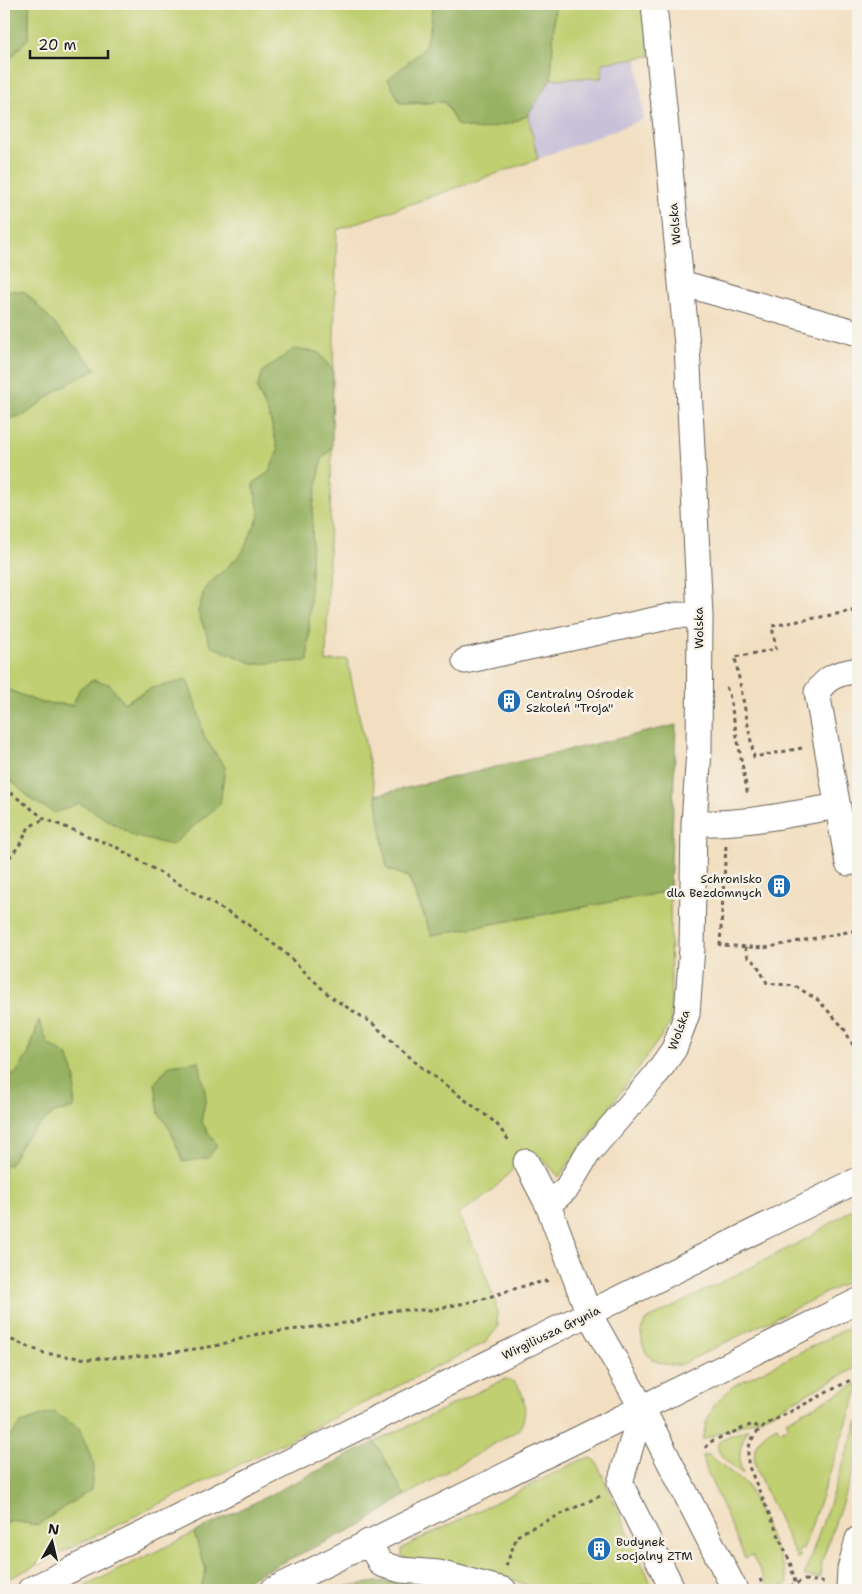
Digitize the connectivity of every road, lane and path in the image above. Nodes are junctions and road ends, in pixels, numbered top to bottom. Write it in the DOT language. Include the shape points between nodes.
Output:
graph roads {
  1 [pos="654,4"];
  2 [pos="681,283"];
  3 [pos="858,333"];
  4 [pos="858,610"];
  5 [pos="700,616"];
  6 [pos="466,661"];
  7 [pos="858,670"];
  8 [pos="827,744"];
  9 [pos="4,788"];
  10 [pos="838,806"];
  11 [pos="45,819"];
  12 [pos="694,823"];
  13 [pos="734,845"];
  14 [pos="858,861"];
  15 [pos="4,864"];
  16 [pos="858,930"];
  17 [pos="745,947"];
  18 [pos="858,1054"];
  19 [pos="526,1162"];
  20 [pos="858,1180"];
  21 [pos="548,1205"];
  22 [pos="575,1274"];
  23 [pos="858,1301"];
  24 [pos="589,1314"];
  25 [pos="4,1337"];
  26 [pos="858,1376"];
  27 [pos="642,1408"];
  28 [pos="760,1428"];
  29 [pos="705,1448"];
  30 [pos="620,1484"];
  31 [pos="858,1539"];
  32 [pos="368,1542"];
  33 [pos="796,1584"];
  34 [pos="500,1589"];
  35 [pos="30,1590"];
  36 [pos="273,1590"];
  37 [pos="673,1590"];
  38 [pos="735,1590"];
  39 [pos="782,1590"];
  40 [pos="798,1590"];
  41 [pos="849,1590"];
  1 -- 2 [label="street, Wolska"];
  2 -- 3 [label="street"];
  2 -- 5 [label="street, Wolska"];
  4 -- 8 [label="path" via="772,626 776,649 735,657 754,757"];
  5 -- 6 [label="street" via="677,615"];
  5 -- 12 [label="street, Wolska" via="699,751"];
  7 -- 8 [label="street" via="825,680 817,692"];
  8 -- 10 [label="street"];
  9 -- 11 [label="path"];
  10 -- 12 [label="street" via="760,819"];
  10 -- 14 [label="street" via="848,863"];
  11 -- 15 [label="path" via="29,827"];
  11 -- 19 [label="path" via="116,847 246,923 284,952 331,997 372,1023 421,1067 496,1123"];
  12 -- 21 [label="street, Wolska" via="692,948 687,1014 674,1049 655,1076 588,1153 567,1188"];
  13 -- 17 [label="path" via="726,846 720,945"];
  16 -- 17 [label="path" via="764,948"];
  17 -- 18 [label="path" via="748,957 756,963 768,983 795,986 818,1000 843,1027"];
  19 -- 21 [label="street"];
  20 -- 24 [label="street, Wirgiliusza Grynia"];
  21 -- 22 [label="street"];
  22 -- 24 [label="street"];
  22 -- 25 [label="path" via="430,1310 394,1310 353,1322 258,1334 215,1346 147,1356 87,1359 44,1353"];
  23 -- 27 [label="street"];
  24 -- 27 [label="street"];
  24 -- 35 [label="street, Wirgiliusza Grynia"];
  26 -- 28 [label="path"];
  27 -- 30 [label="street"];
  27 -- 32 [label="street"];
  27 -- 38 [label="street"];
  28 -- 29 [label="path" via="753,1424 712,1440"];
  28 -- 33 [label="path" via="749,1445 749,1467 790,1562"];
  30 -- 34 [label="path" via="517,1536"];
  30 -- 37 [label="street"];
  31 -- 41 [label="street" via="850,1568"];
  32 -- 34 [label="street" via="381,1564 401,1570 439,1573"];
  32 -- 36 [label="street"];
  33 -- 39 [label="path"];
  33 -- 40 [label="path"];
}
